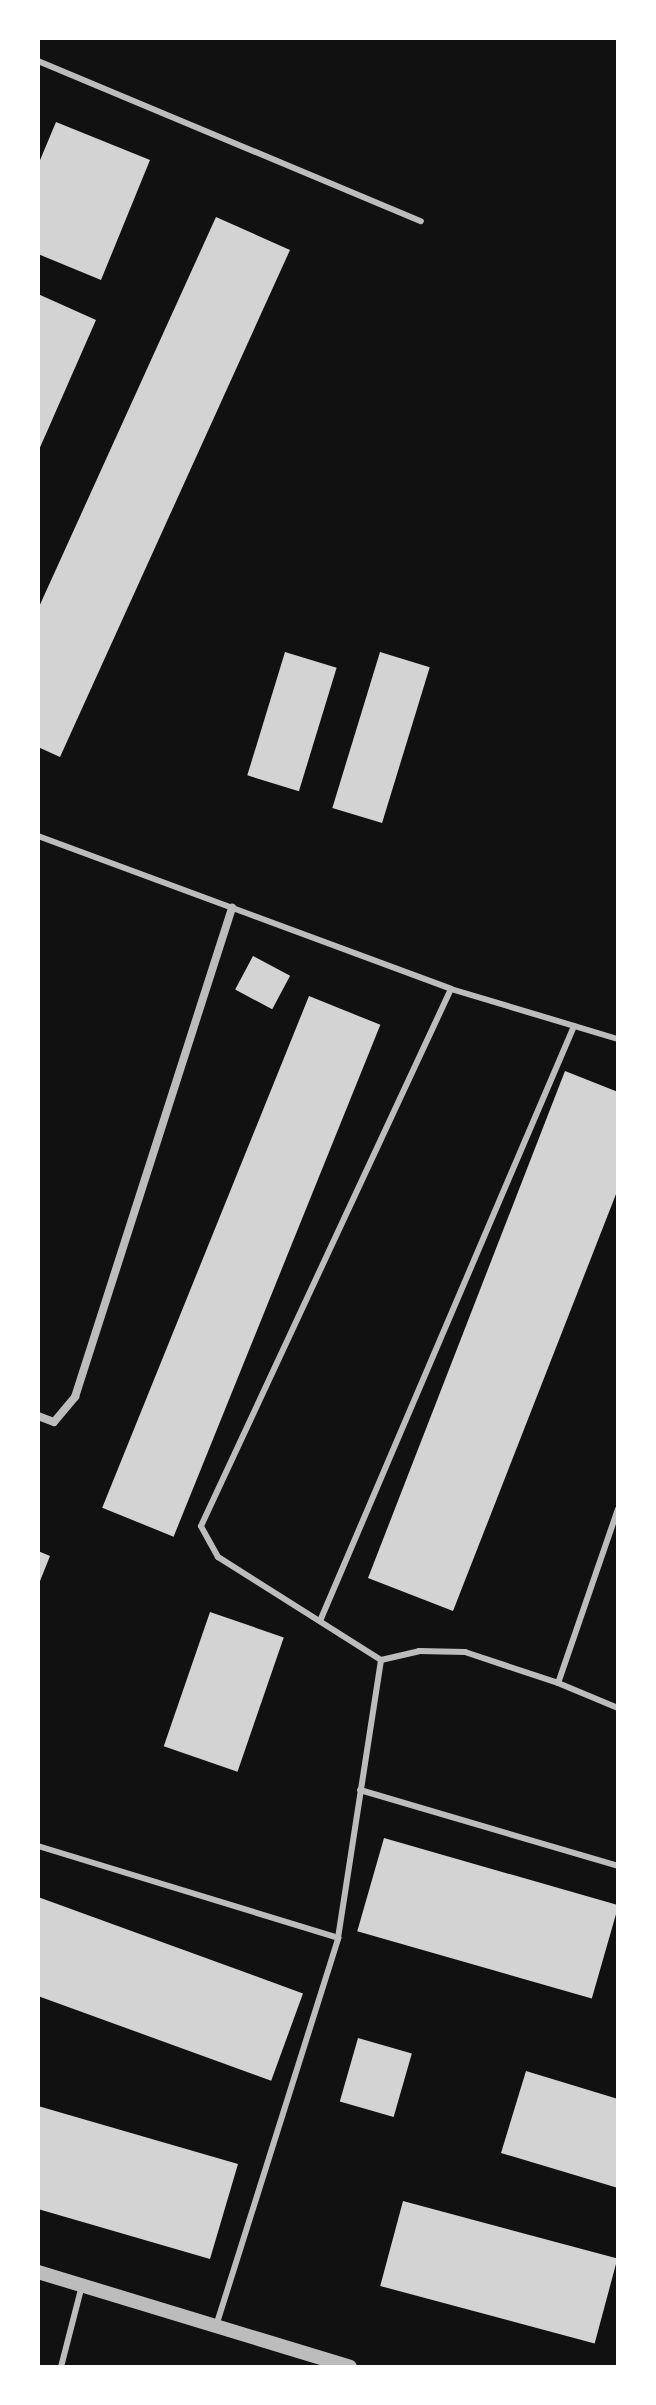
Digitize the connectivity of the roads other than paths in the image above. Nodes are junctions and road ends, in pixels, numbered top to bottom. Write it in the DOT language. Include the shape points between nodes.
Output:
graph roads {
  1 [pos="38,61"];
  2 [pos="421,221"];
  3 [pos="38,836"];
  4 [pos="232,908"];
  5 [pos="451,989"];
  6 [pos="574,1026"];
  7 [pos="618,1039"];
  8 [pos="38,1416"];
  9 [pos="618,1509"];
  10 [pos="320,1621"];
  11 [pos="381,1660"];
  12 [pos="558,1683"];
  13 [pos="618,1708"];
  14 [pos="360,1790"];
  15 [pos="38,1846"];
  16 [pos="618,1866"];
  17 [pos="338,1938"];
  18 [pos="38,2272"];
  19 [pos="82,2285"];
  20 [pos="216,2326"];
  21 [pos="61,2367"];
  22 [pos="350,2367"];
  1 -- 2 [label="lane"];
  3 -- 4 [label="lane"];
  4 -- 5 [label="lane"];
  4 -- 8 [label="street" via="75,1397 54,1422"];
  5 -- 6 [label="lane"];
  5 -- 10 [label="lane" via="201,1526 218,1557"];
  6 -- 7 [label="lane"];
  6 -- 10 [label="lane"];
  9 -- 12 [label="lane"];
  10 -- 11 [label="lane"];
  11 -- 12 [label="lane" via="419,1651 465,1652"];
  11 -- 14 [label="lane"];
  12 -- 13 [label="lane"];
  14 -- 16 [label="lane"];
  14 -- 17 [label="lane"];
  15 -- 17 [label="lane"];
  17 -- 20 [label="lane"];
  18 -- 19 [label="street"];
  19 -- 20 [label="street"];
  19 -- 21 [label="lane"];
  20 -- 22 [label="street"];
}
